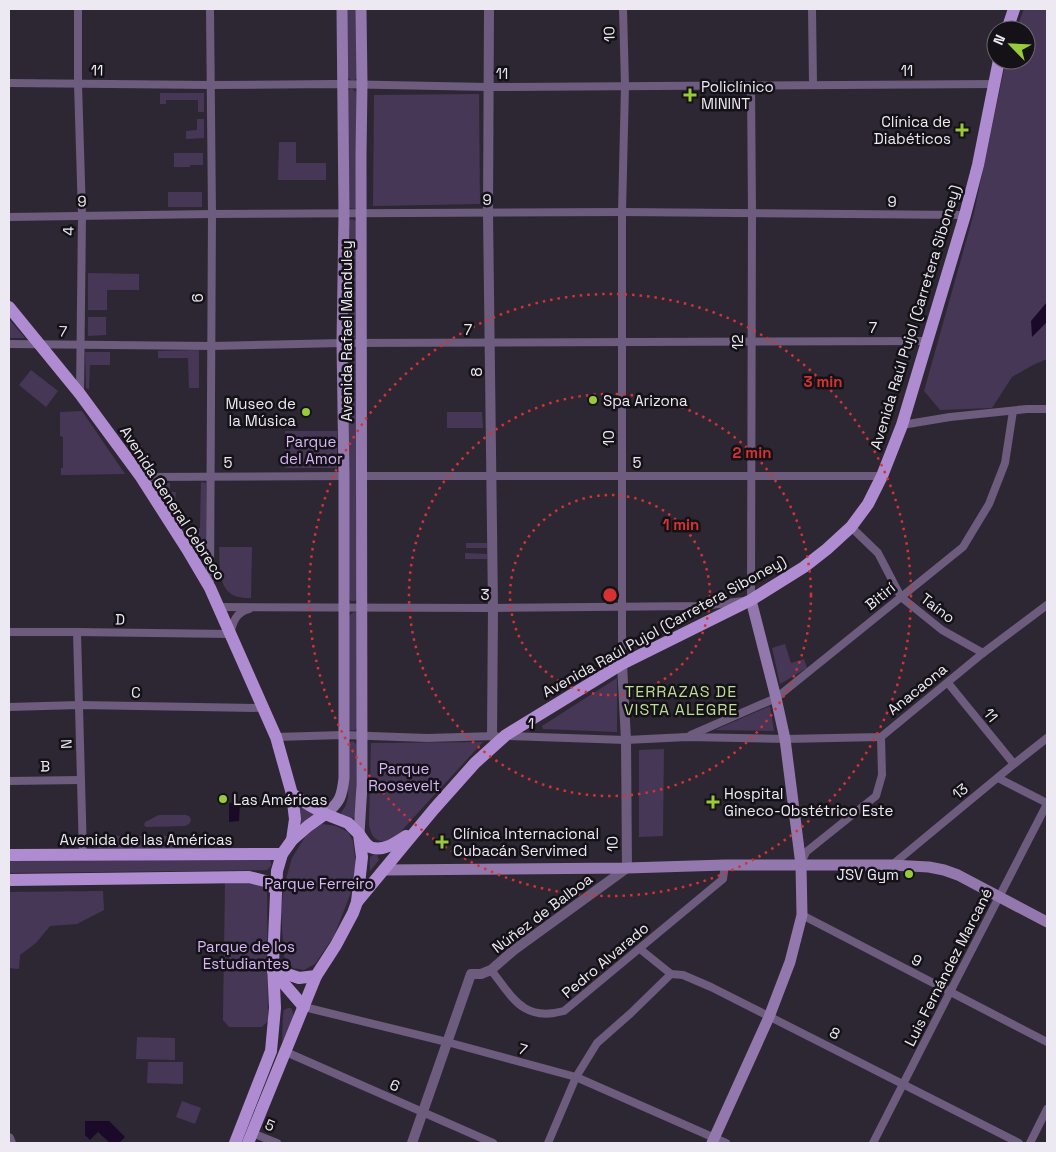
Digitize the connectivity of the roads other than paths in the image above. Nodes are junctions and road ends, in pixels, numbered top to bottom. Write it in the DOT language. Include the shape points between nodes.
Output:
graph roads {
  1 [pos="78,9"];
  2 [pos="210,9"];
  3 [pos="342,9"];
  4 [pos="361,9"];
  5 [pos="489,9"];
  6 [pos="623,9"];
  7 [pos="812,9"];
  8 [pos="997,70"];
  9 [pos="9,83"];
  10 [pos="78,84"];
  11 [pos="342,84"];
  12 [pos="362,84"];
  13 [pos="813,84"];
  14 [pos="995,84"];
  15 [pos="210,85"];
  16 [pos="751,85"];
  17 [pos="625,86"];
  18 [pos="489,87"];
  19 [pos="622,212"];
  20 [pos="361,213"];
  21 [pos="488,213"];
  22 [pos="752,213"];
  23 [pos="212,214"];
  24 [pos="344,214"];
  25 [pos="82,215"];
  26 [pos="965,215"];
  27 [pos="9,217"];
  28 [pos="9,308"];
  29 [pos="927,341"];
  30 [pos="623,342"];
  31 [pos="751,342"];
  32 [pos="342,343"];
  33 [pos="361,343"];
  34 [pos="491,343"];
  35 [pos="9,344"];
  36 [pos="40,344"];
  37 [pos="80,345"];
  38 [pos="211,346"];
  39 [pos="80,394"];
  40 [pos="1047,408"];
  41 [pos="1013,410"];
  42 [pos="902,425"];
  43 [pos="210,476"];
  44 [pos="344,476"];
  45 [pos="362,476"];
  46 [pos="491,476"];
  47 [pos="623,476"];
  48 [pos="751,476"];
  49 [pos="882,476"];
  50 [pos="141,477"];
  51 [pos="851,526"];
  52 [pos="210,588"];
  53 [pos="901,597"];
  54 [pos="751,600"];
  55 [pos="219,607"];
  56 [pos="254,607"];
  57 [pos="344,607"];
  58 [pos="362,607"];
  59 [pos="622,607"];
  60 [pos="493,608"];
  61 [pos="1044,608"];
  62 [pos="1047,617"];
  63 [pos="9,632"];
  64 [pos="77,632"];
  65 [pos="230,634"];
  66 [pos="983,653"];
  67 [pos="622,664"];
  68 [pos="948,683"];
  69 [pos="776,698"];
  70 [pos="79,705"];
  71 [pos="9,707"];
  72 [pos="262,708"];
  73 [pos="343,735"];
  74 [pos="362,736"];
  75 [pos="492,736"];
  76 [pos="506,736"];
  77 [pos="686,736"];
  78 [pos="276,737"];
  79 [pos="881,737"];
  80 [pos="1047,738"];
  81 [pos="785,739"];
  82 [pos="626,740"];
  83 [pos="1014,764"];
  84 [pos="998,778"];
  85 [pos="81,780"];
  86 [pos="9,781"];
  87 [pos="292,794"];
  88 [pos="1047,804"];
  89 [pos="325,814"];
  90 [pos="420,826"];
  91 [pos="359,834"];
  92 [pos="292,840"];
  93 [pos="282,854"];
  94 [pos="83,855"];
  95 [pos="9,856"];
  96 [pos="725,865"];
  97 [pos="801,865"];
  98 [pos="891,865"];
  99 [pos="627,868"];
  100 [pos="383,870"];
  101 [pos="9,880"];
  102 [pos="275,890"];
  103 [pos="1000,897"];
  104 [pos="357,902"];
  105 [pos="802,915"];
  106 [pos="1047,922"];
  107 [pos="640,949"];
  108 [pos="273,967"];
  109 [pos="491,970"];
  110 [pos="671,974"];
  111 [pos="316,976"];
  112 [pos="950,992"];
  113 [pos="275,1008"];
  114 [pos="303,1010"];
  115 [pos="769,1017"];
  116 [pos="447,1042"];
  117 [pos="1047,1042"];
  118 [pos="286,1052"];
  119 [pos="576,1077"];
  120 [pos="902,1084"];
  121 [pos="1047,1109"];
  122 [pos="423,1112"];
  123 [pos="9,1138"];
  124 [pos="250,1138"];
  125 [pos="714,1140"];
  126 [pos="11,1143"];
  127 [pos="235,1143"];
  128 [pos="277,1143"];
  129 [pos="412,1143"];
  130 [pos="493,1143"];
  131 [pos="548,1143"];
  132 [pos="726,1143"];
  133 [pos="873,1143"];
  134 [pos="1019,1143"];
  135 [pos="1030,1143"];
  1 -- 10 [label="street, 4"];
  2 -- 15 [label="street, 6"];
  3 -- 11 [label="main road, Avenida Rafael Manduley"];
  4 -- 12 [label="main road, Avenida Rafael Manduley"];
  5 -- 18 [label="street, 8"];
  6 -- 17 [label="street, 10"];
  7 -- 13 [label="street"];
  8 -- 14 [label="main road, Avenida Raúl Pujol (Carretera Siboney)"];
  9 -- 10 [label="street, 11"];
  10 -- 15 [label="street, 11"];
  10 -- 25 [label="street, 4"];
  11 -- 12 [label="street, 11"];
  11 -- 15 [label="street, 11"];
  11 -- 24 [label="main road, Avenida Rafael Manduley"];
  12 -- 18 [label="street, 11"];
  12 -- 20 [label="main road, Avenida Rafael Manduley"];
  13 -- 14 [label="street, 11"];
  13 -- 16 [label="street, 11"];
  14 -- 26 [label="main road, Avenida Raúl Pujol (Carretera Siboney)"];
  15 -- 23 [label="street, 6"];
  16 -- 17 [label="street, 11"];
  16 -- 22 [label="street, 12"];
  17 -- 18 [label="street, 11"];
  17 -- 19 [label="street, 10"];
  18 -- 21 [label="street, 8"];
  19 -- 21 [label="street, 9"];
  19 -- 22 [label="street, 9"];
  19 -- 30 [label="street, 10"];
  20 -- 21 [label="street, 9"];
  20 -- 24 [label="street, 9"];
  20 -- 33 [label="main road, Avenida Rafael Manduley"];
  21 -- 34 [label="street, 8"];
  22 -- 26 [label="street, 9"];
  22 -- 31 [label="street, 12"];
  23 -- 24 [label="street, 9"];
  23 -- 25 [label="street, 9"];
  23 -- 38 [label="street, 6"];
  24 -- 32 [label="main road, Avenida Rafael Manduley"];
  25 -- 27 [label="street, 9"];
  25 -- 37 [label="street, 4"];
  26 -- 29 [label="main road, Avenida Raúl Pujol (Carretera Siboney)"];
  28 -- 36 [label="main road, Avenida General Cebreco"];
  29 -- 31 [label="street, 7"];
  29 -- 42 [label="main road, Avenida Raúl Pujol (Carretera Siboney)"];
  30 -- 31 [label="street, 7"];
  30 -- 34 [label="street, 7"];
  30 -- 47 [label="street, 10"];
  31 -- 48 [label="street, 12"];
  32 -- 33 [label="street, 7"];
  32 -- 38 [label="street, 7"];
  32 -- 44 [label="main road, Avenida Rafael Manduley"];
  33 -- 34 [label="street, 7"];
  33 -- 45 [label="main road, Avenida Rafael Manduley"];
  34 -- 46 [label="street, 8"];
  35 -- 36 [label="street, 7"];
  36 -- 37 [label="street, 7"];
  36 -- 39 [label="main road, Avenida General Cebreco"];
  37 -- 38 [label="street, 7"];
  37 -- 39 [label="street, 4"];
  38 -- 43 [label="street, 6"];
  39 -- 50 [label="main road, Avenida General Cebreco"];
  40 -- 41 [label="street"];
  41 -- 42 [label="street"];
  41 -- 53 [label="street, Bitirí" via="1005,463 989,504 963,546"];
  42 -- 49 [label="main road, Avenida Raúl Pujol (Carretera Siboney)"];
  43 -- 44 [label="street, 5"];
  43 -- 50 [label="street, 5"];
  43 -- 52 [label="street, 6"];
  44 -- 57 [label="main road, Avenida Rafael Manduley"];
  45 -- 46 [label="street, 5"];
  45 -- 58 [label="main road, Avenida Rafael Manduley"];
  46 -- 47 [label="street, 5"];
  46 -- 60 [label="street, 8"];
  47 -- 48 [label="street, 5"];
  47 -- 59 [label="street, 10"];
  48 -- 49 [label="street, 5"];
  48 -- 54 [label="street, 12"];
  49 -- 51 [label="main road, Avenida Raúl Pujol (Carretera Siboney)" via="868,504"];
  50 -- 52 [label="main road, Avenida General Cebreco"];
  51 -- 53 [label="street, Taíno" via="878,554"];
  51 -- 54 [label="main road, Avenida Raúl Pujol (Carretera Siboney)" via="827,550"];
  52 -- 55 [label="main road, Avenida General Cebreco"];
  53 -- 66 [label="street, Taíno" via="942,630"];
  53 -- 69 [label="street, Bitirí"];
  54 -- 59 [label="street, 3" via="703,606"];
  54 -- 67 [label="main road, Avenida Raúl Pujol (Carretera Siboney)"];
  54 -- 69 [label="main road"];
  55 -- 56 [label="street, 3"];
  55 -- 65 [label="main road, Avenida General Cebreco"];
  56 -- 57 [label="street, 3"];
  56 -- 65 [label="street" via="237,615"];
  57 -- 58 [label="street, 3"];
  57 -- 73 [label="main road, Avenida Rafael Manduley"];
  58 -- 60 [label="street, 3"];
  58 -- 74 [label="main road, Avenida Rafael Manduley"];
  59 -- 60 [label="street, 3"];
  59 -- 67 [label="street, 10"];
  60 -- 75 [label="street, 8"];
  61 -- 62 [label="street"];
  61 -- 66 [label="street, Anacaona"];
  63 -- 64 [label="street, D"];
  64 -- 65 [label="street, D"];
  64 -- 70 [label="street, N"];
  65 -- 72 [label="main road, Avenida General Cebreco"];
  66 -- 68 [label="street, Anacaona"];
  67 -- 76 [label="main road, Avenida Raúl Pujol (Carretera Siboney)"];
  67 -- 82 [label="street, 10"];
  68 -- 79 [label="street, Anacaona"];
  68 -- 83 [label="street, 11"];
  69 -- 77 [label="street, Bitirí"];
  69 -- 81 [label="main road"];
  70 -- 71 [label="street, C"];
  70 -- 72 [label="street, C"];
  70 -- 85 [label="street, N"];
  72 -- 78 [label="main road, Avenida General Cebreco"];
  73 -- 74 [label="street, 1"];
  73 -- 78 [label="street, 1"];
  73 -- 89 [label="main road, Avenida Rafael Manduley" via="342,793 338,803"];
  74 -- 75 [label="street, 1"];
  74 -- 91 [label="main road, Avenida Rafael Manduley"];
  75 -- 76 [label="street, 1"];
  76 -- 82 [label="street, 1"];
  76 -- 90 [label="main road, Avenida Raúl Pujol (Carretera Siboney)" via="475,763"];
  77 -- 81 [label="street, 1"];
  77 -- 82 [label="street, 1"];
  78 -- 87 [label="main road, Avenida General Cebreco"];
  79 -- 81 [label="street"];
  79 -- 97 [label="street" via="882,775 876,796 806,852"];
  80 -- 83 [label="street, 13"];
  81 -- 97 [label="main road"];
  82 -- 99 [label="street, 10"];
  83 -- 84 [label="street, 13"];
  84 -- 88 [label="street"];
  84 -- 98 [label="street, 13"];
  85 -- 86 [label="street, B"];
  85 -- 94 [label="street, N"];
  87 -- 89 [label="main road"];
  87 -- 92 [label="main road, Avenida General Cebreco" via="295,819"];
  88 -- 103 [label="street, Luis Fernández Marcané"];
  89 -- 91 [label="main road, Avenida Raúl Pujol (Carretera Siboney)" via="348,823"];
  89 -- 92 [label="main road"];
  90 -- 91 [label="main road, Avenida Raúl Pujol (Carretera Siboney)" via="387,847 370,846"];
  90 -- 100 [label="main road, Avenida Raúl Pujol (Carretera Siboney)"];
  91 -- 104 [label="main road" via="362,857"];
  92 -- 93 [label="main road"];
  93 -- 94 [label="main road, Avenida de las Américas"];
  93 -- 102 [label="main road"];
  94 -- 95 [label="main road, Avenida de las Américas"];
  96 -- 97 [label="main road, 10"];
  96 -- 99 [label="main road, 10"];
  96 -- 107 [label="street, Pedro Alvarado" via="723,879"];
  97 -- 98 [label="main road, 10"];
  97 -- 105 [label="main road"];
  98 -- 103 [label="main road, 10" via="944,870"];
  99 -- 100 [label="main road, 10"];
  99 -- 109 [label="street, Núñez de Balboa"];
  100 -- 104 [label="main road, Avenida Raúl Pujol (Carretera Siboney)"];
  101 -- 102 [label="main road" via="250,877 269,882"];
  102 -- 108 [label="main road"];
  103 -- 106 [label="main road, 10"];
  103 -- 112 [label="street, Luis Fernández Marcané"];
  104 -- 111 [label="main road"];
  105 -- 112 [label="street, 9"];
  105 -- 115 [label="main road" via="790,962"];
  107 -- 109 [label="street, Pedro Alvarado" via="564,1011 553,1014 526,1010"];
  107 -- 110 [label="street, 8"];
  108 -- 111 [label="main road" via="299,978"];
  108 -- 113 [label="main road"];
  108 -- 114 [label="main road"];
  109 -- 116 [label="street, Núñez de Balboa" via="471,974"];
  110 -- 115 [label="street, 8" via="683,975"];
  110 -- 119 [label="street" via="597,1043"];
  111 -- 114 [label="main road"];
  112 -- 117 [label="street, 9"];
  112 -- 120 [label="street, Luis Fernández Marcané"];
  113 -- 114 [label="main road" via="286,1002"];
  113 -- 127 [label="main road" via="270,1057"];
  114 -- 116 [label="street, 7"];
  114 -- 118 [label="main road"];
  115 -- 120 [label="street, 8"];
  115 -- 125 [label="main road"];
  116 -- 119 [label="street, 7"];
  116 -- 122 [label="street"];
  118 -- 122 [label="street, 6"];
  118 -- 124 [label="main road"];
  119 -- 125 [label="street, 7"];
  119 -- 131 [label="street"];
  120 -- 133 [label="street, Luis Fernández Marcané"];
  120 -- 134 [label="street, 8"];
  121 -- 135 [label="street"];
  122 -- 129 [label="street"];
  122 -- 130 [label="street, 6"];
  123 -- 126 [label="street"];
  124 -- 128 [label="street, 5"];
  125 -- 132 [label="street, 7"];
}
